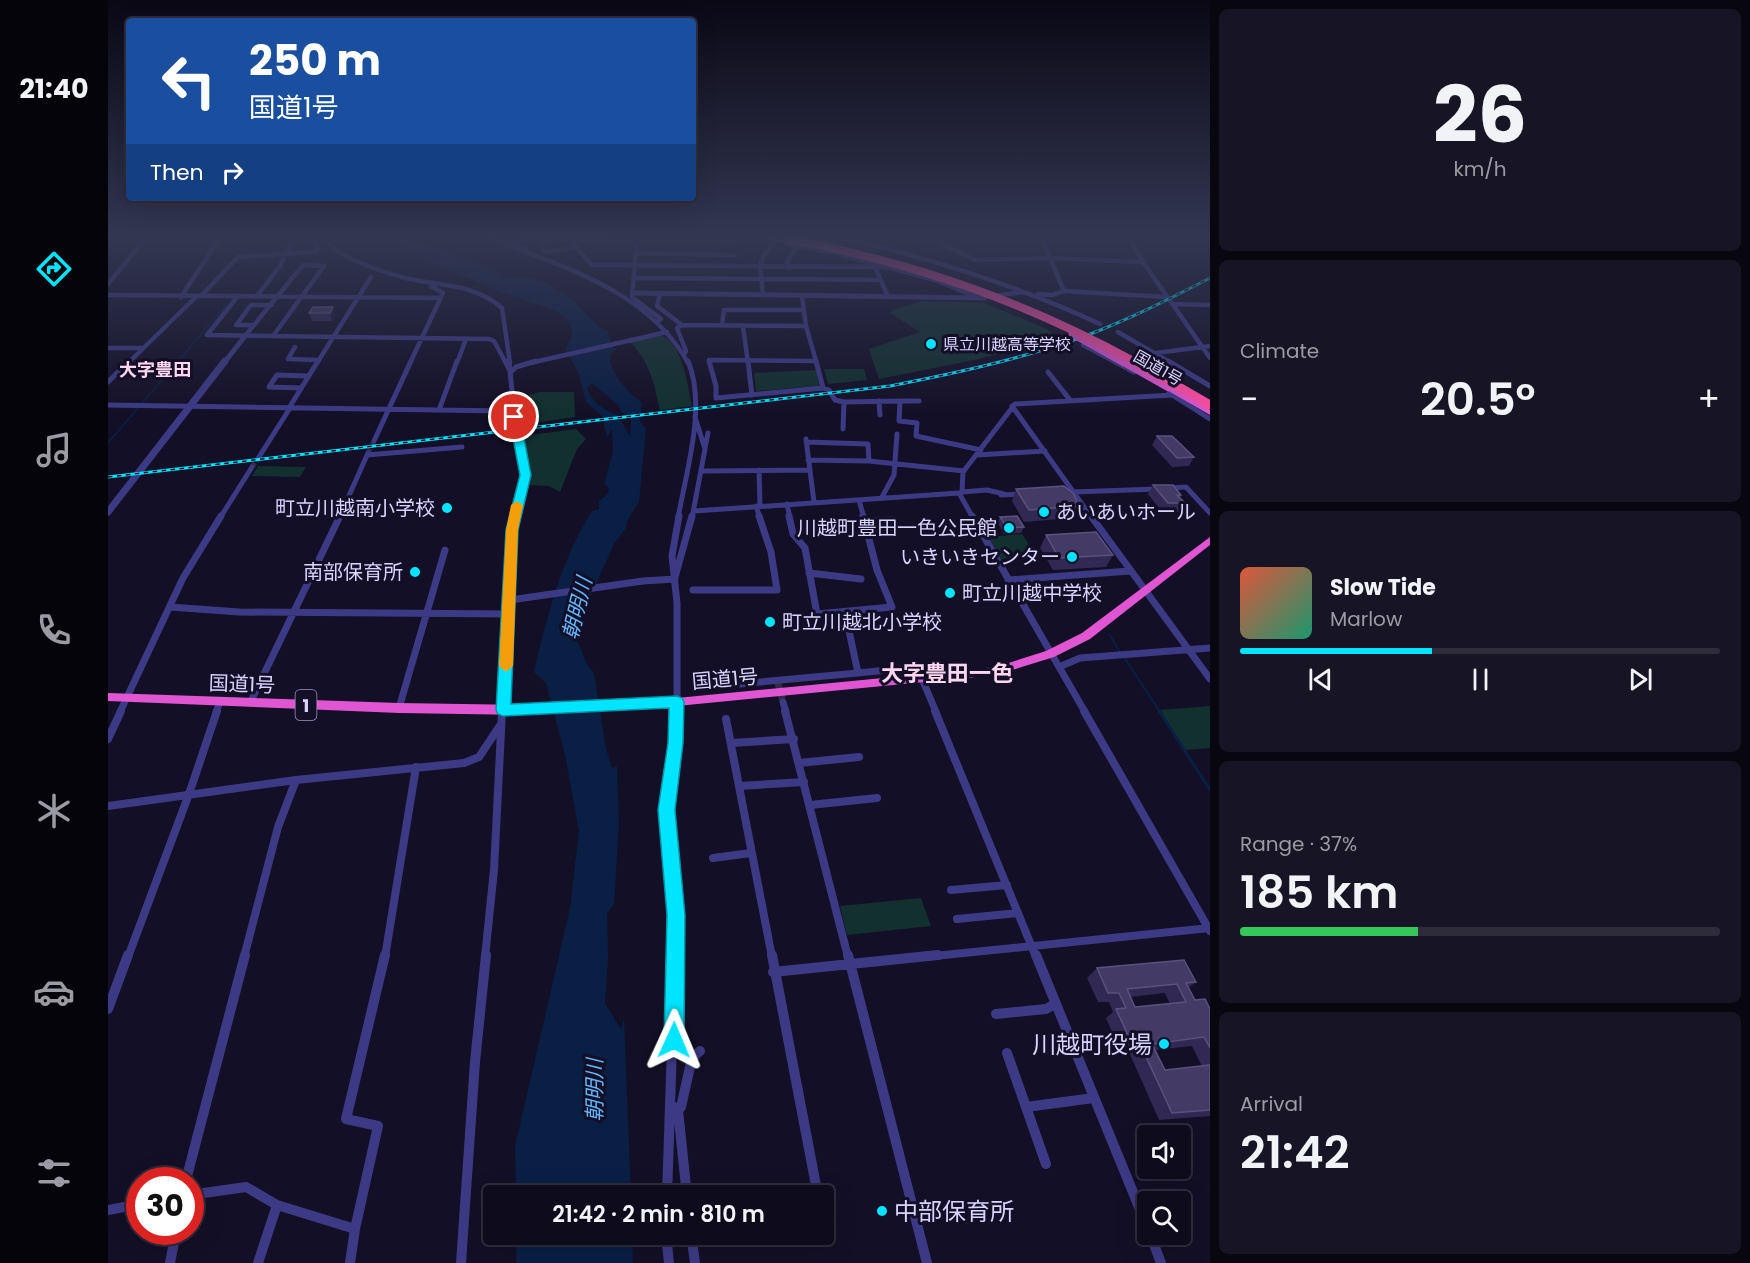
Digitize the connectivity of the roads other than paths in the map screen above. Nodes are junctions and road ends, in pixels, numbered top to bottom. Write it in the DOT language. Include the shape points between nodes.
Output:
graph roads {
  1 [pos="195,298"];
  2 [pos="236,298"];
  3 [pos="278,298"];
  4 [pos="301,298"];
  5 [pos="358,298"];
  6 [pos="435,298"];
  7 [pos="440,298"];
  8 [pos="488,298"];
  9 [pos="620,298"];
  10 [pos="634,298"];
  11 [pos="659,298"];
  12 [pos="802,298"];
  13 [pos="976,298"];
  14 [pos="982,298"];
  15 [pos="991,298"];
  16 [pos="1004,298"];
  17 [pos="1019,298"];
  18 [pos="1040,298"];
  19 [pos="1167,298"];
  20 [pos="1172,304"];
  21 [pos="272,305"];
  22 [pos="1210,305"];
  23 [pos="803,310"];
  24 [pos="657,322"];
  25 [pos="1100,324"];
  26 [pos="253,325"];
  27 [pos="682,325"];
  28 [pos="722,326"];
  29 [pos="743,326"];
  30 [pos="806,326"];
  31 [pos="667,332"];
  32 [pos="1118,332"];
  33 [pos="245,336"];
  34 [pos="273,336"];
  35 [pos="332,337"];
  36 [pos="421,338"];
  37 [pos="466,339"];
  38 [pos="1083,345"];
  39 [pos="1210,346"];
  40 [pos="295,347"];
  41 [pos="1202,347"];
  42 [pos="108,348"];
  43 [pos="143,348"];
  44 [pos="1156,353"];
  45 [pos="684,355"];
  46 [pos="1210,358"];
  47 [pos="318,360"];
  48 [pos="747,360"];
  49 [pos="816,361"];
  50 [pos="1120,365"];
  51 [pos="510,372"];
  52 [pos="1048,372"];
  53 [pos="309,376"];
  54 [pos="108,382"];
  55 [pos="1210,386"];
  56 [pos="823,387"];
  57 [pos="301,388"];
  58 [pos="512,391"];
  59 [pos="1170,391"];
  60 [pos="752,395"];
  61 [pos="1210,397"];
  62 [pos="1070,400"];
  63 [pos="879,401"];
  64 [pos="900,401"];
  65 [pos="844,402"];
  66 [pos="919,402"];
  67 [pos="108,405"];
  68 [pos="1210,405"];
  69 [pos="190,406"];
  70 [pos="1012,406"];
  71 [pos="290,408"];
  72 [pos="388,409"];
  73 [pos="439,410"];
  74 [pos="505,411"];
  75 [pos="1210,413"];
  76 [pos="880,415"];
  77 [pos="694,417"];
  78 [pos="1210,419"];
  79 [pos="516,426"];
  80 [pos="843,429"];
  81 [pos="708,433"];
  82 [pos="897,434"];
  83 [pos="374,441"];
  84 [pos="462,447"];
  85 [pos="705,449"];
  86 [pos="1045,451"];
  87 [pos="979,453"];
  88 [pos="260,457"];
  89 [pos="808,460"];
  90 [pos="869,461"];
  91 [pos="895,464"];
  92 [pos="252,467"];
  93 [pos="810,470"];
  94 [pos="701,471"];
  95 [pos="759,471"];
  96 [pos="964,471"];
  97 [pos="961,492"];
  98 [pos="1074,492"];
  99 [pos="1062,493"];
  100 [pos="1029,494"];
  101 [pos="882,497"];
  102 [pos="859,500"];
  103 [pos="813,502"];
  104 [pos="787,504"];
  105 [pos="758,506"];
  106 [pos="694,511"];
  107 [pos="108,512"];
  108 [pos="1210,513"];
  109 [pos="892,520"];
  110 [pos="866,521"];
  111 [pos="1207,543"];
  112 [pos="445,550"];
  113 [pos="1130,571"];
  114 [pos="809,573"];
  115 [pos="675,579"];
  116 [pos="861,579"];
  117 [pos="1008,580"];
  118 [pos="693,590"];
  119 [pos="1145,591"];
  120 [pos="510,600"];
  121 [pos="170,608"];
  122 [pos="294,612"];
  123 [pos="845,612"];
  124 [pos="426,613"];
  125 [pos="508,614"];
  126 [pos="1210,648"];
  127 [pos="1189,650"];
  128 [pos="1050,654"];
  129 [pos="1059,667"];
  130 [pos="858,673"];
  131 [pos="1210,679"];
  132 [pos="922,680"];
  133 [pos="695,688"];
  134 [pos="108,698"];
  135 [pos="129,698"];
  136 [pos="220,702"];
  137 [pos="677,702"];
  138 [pos="783,702"];
  139 [pos="250,703"];
  140 [pos="399,708"];
  141 [pos="503,716"];
  142 [pos="726,718"];
  143 [pos="108,739"];
  144 [pos="794,739"];
  145 [pos="731,743"];
  146 [pos="859,757"];
  147 [pos="799,763"];
  148 [pos="416,767"];
  149 [pos="296,780"];
  150 [pos="804,782"];
  151 [pos="739,786"];
  152 [pos="189,794"];
  153 [pos="877,798"];
  154 [pos="810,804"];
  155 [pos="108,806"];
  156 [pos="751,853"];
  157 [pos="713,858"];
  158 [pos="1007,885"];
  159 [pos="951,890"];
  160 [pos="1018,913"];
  161 [pos="957,919"];
  162 [pos="1209,929"];
  163 [pos="1032,946"];
  164 [pos="851,964"];
  165 [pos="774,972"];
  166 [pos="1056,1004"];
  167 [pos="108,1009"];
  168 [pos="996,1014"];
  169 [pos="700,1051"];
  170 [pos="1007,1053"];
  171 [pos="1094,1098"];
  172 [pos="675,1107"];
  173 [pos="1026,1107"];
  174 [pos="1046,1164"];
  175 [pos="189,1167"];
  176 [pos="668,1185"];
  177 [pos="686,1185"];
  178 [pos="816,1185"];
  179 [pos="204,1193"];
  180 [pos="1137,1202"];
  181 [pos="277,1205"];
  182 [pos="126,1207"];
  183 [pos="108,1210"];
  184 [pos="355,1229"];
  185 [pos="173,1245"];
  186 [pos="667,1245"];
  187 [pos="693,1245"];
  188 [pos="1154,1245"];
  189 [pos="170,1263"];
  190 [pos="258,1263"];
  191 [pos="350,1263"];
  192 [pos="461,1263"];
  193 [pos="669,1263"];
  194 [pos="695,1263"];
  195 [pos="927,1263"];
  196 [pos="1161,1263"];
  1 -- 43 [label="street"];
  2 -- 33 [label="street" via="206,334"];
  3 -- 21 [label="street"];
  4 -- 34 [label="street"];
  5 -- 35 [label="street"];
  6 -- 7 [label="street"];
  7 -- 36 [label="street"];
  8 -- 51 [label="street" via="505,316"];
  9 -- 24 [label="street"];
  10 -- 24 [label="street" via="661,319"];
  11 -- 27 [label="street" via="657,306"];
  12 -- 23 [label="street"];
  13 -- 14 [label="street"];
  15 -- 59 [label="highway, bridge" via="1060,328"];
  16 -- 68 [label="highway, bridge" via="1096,340"];
  17 -- 61 [label="highway" via="1104,337"];
  18 -- 25 [label="street"];
  19 -- 20 [label="street"];
  20 -- 22 [label="street"];
  20 -- 41 [label="street"];
  21 -- 26 [label="street"];
  21 -- 26 [label="street" via="251,305 236,325"];
  23 -- 28 [label="street" via="724,310"];
  23 -- 30 [label="street"];
  24 -- 31 [label="street"];
  26 -- 33 [label="street"];
  27 -- 28 [label="street"];
  27 -- 45 [label="street" via="677,327"];
  28 -- 29 [label="street"];
  29 -- 30 [label="street"];
  29 -- 48 [label="street"];
  30 -- 49 [label="street"];
  31 -- 45 [label="street"];
  31 -- 51 [label="street" via="520,365"];
  32 -- 44 [label="street"];
  33 -- 34 [label="street"];
  33 -- 69 [label="street"];
  34 -- 35 [label="street"];
  35 -- 36 [label="street"];
  35 -- 47 [label="street"];
  36 -- 37 [label="street"];
  36 -- 72 [label="street"];
  37 -- 51 [label="street" via="495,341"];
  37 -- 73 [label="street"];
  38 -- 50 [label="street, 国道1号"];
  39 -- 41 [label="street"];
  40 -- 47 [label="street" via="288,359"];
  41 -- 44 [label="street"];
  41 -- 46 [label="street"];
  42 -- 43 [label="street"];
  43 -- 54 [label="street"];
  44 -- 50 [label="street, 国道1号"];
  44 -- 55 [label="street, 国道1号"];
  45 -- 77 [label="street" via="695,393"];
  47 -- 53 [label="street"];
  48 -- 49 [label="street"];
  48 -- 60 [label="street"];
  48 -- 60 [label="street" via="709,360 716,398"];
  49 -- 56 [label="street"];
  50 -- 59 [label="street, 国道1号"];
  51 -- 58 [label="street"];
  52 -- 62 [label="street"];
  53 -- 57 [label="street"];
  53 -- 57 [label="street" via="278,375 269,387"];
  56 -- 60 [label="street"];
  56 -- 65 [label="street" via="835,400"];
  57 -- 71 [label="street"];
  58 -- 74 [label="street"];
  58 -- 79 [label="street"];
  59 -- 62 [label="street"];
  59 -- 75 [label="highway"];
  59 -- 78 [label="street, 国道1号"];
  62 -- 70 [label="street"];
  63 -- 64 [label="street"];
  63 -- 65 [label="street"];
  63 -- 76 [label="street"];
  64 -- 66 [label="street"];
  64 -- 87 [label="street" via="900,421 917,423 916,436"];
  65 -- 80 [label="street"];
  67 -- 69 [label="street"];
  69 -- 71 [label="street"];
  69 -- 107 [label="street"];
  70 -- 86 [label="street"];
  70 -- 87 [label="street"];
  71 -- 72 [label="street"];
  71 -- 88 [label="street"];
  72 -- 73 [label="street"];
  72 -- 83 [label="street"];
  73 -- 74 [label="street"];
  74 -- 79 [label="street"];
  77 -- 85 [label="street"];
  77 -- 115 [label="street" via="673,543"];
  79 -- 120 [label="street" via="525,475 512,530"];
  81 -- 85 [label="street"];
  82 -- 91 [label="street"];
  84 -- 122 [label="street" via="368,454"];
  85 -- 94 [label="street"];
  86 -- 87 [label="street"];
  86 -- 98 [label="street"];
  87 -- 96 [label="street"];
  89 -- 90 [label="street"];
  89 -- 90 [label="street" via="806,439 868,444"];
  89 -- 93 [label="street"];
  90 -- 91 [label="street"];
  91 -- 96 [label="street"];
  91 -- 101 [label="street" via="893,478"];
  92 -- 121 [label="street" via="183,578"];
  93 -- 95 [label="street"];
  93 -- 103 [label="street"];
  94 -- 95 [label="street"];
  94 -- 106 [label="street"];
  95 -- 105 [label="street"];
  96 -- 97 [label="street"];
  97 -- 100 [label="street"];
  97 -- 101 [label="street"];
  97 -- 117 [label="street"];
  98 -- 99 [label="street"];
  98 -- 108 [label="street" via="1186,487"];
  98 -- 113 [label="street"];
  101 -- 102 [label="street"];
  102 -- 103 [label="street"];
  102 -- 110 [label="street"];
  103 -- 104 [label="street"];
  104 -- 105 [label="street"];
  104 -- 114 [label="street" via="793,534 805,548"];
  105 -- 106 [label="street"];
  105 -- 118 [label="street" via="777,590"];
  106 -- 115 [label="street"];
  109 -- 110 [label="street"];
  110 -- 123 [label="street" via="877,570 892,607"];
  111 -- 119 [label="highway, 国道1号 / 1"];
  112 -- 124 [label="street"];
  113 -- 117 [label="street"];
  113 -- 119 [label="street"];
  114 -- 116 [label="street"];
  114 -- 123 [label="street" via="817,615"];
  115 -- 120 [label="street"];
  115 -- 137 [label="street"];
  117 -- 128 [label="street"];
  119 -- 127 [label="street"];
  119 -- 128 [label="highway, 国道1号 / 1" via="1086,636"];
  120 -- 125 [label="street"];
  121 -- 122 [label="street"];
  121 -- 135 [label="street"];
  122 -- 124 [label="street"];
  122 -- 139 [label="street"];
  123 -- 130 [label="street"];
  124 -- 125 [label="street"];
  124 -- 140 [label="street"];
  125 -- 141 [label="street"];
  126 -- 127 [label="street"];
  127 -- 129 [label="street" via="1080,658"];
  127 -- 131 [label="street"];
  128 -- 129 [label="street"];
  128 -- 132 [label="highway, 国道1号 / 1" via="996,671"];
  129 -- 162 [label="street"];
  130 -- 132 [label="street" via="917,667"];
  130 -- 133 [label="street"];
  132 -- 137 [label="highway, 国道1号 / 1"];
  132 -- 158 [label="street"];
  134 -- 135 [label="highway, 国道1号 / 1"];
  135 -- 136 [label="highway, 国道1号 / 1"];
  135 -- 143 [label="street"];
  136 -- 139 [label="highway, 国道1号 / 1"];
  136 -- 152 [label="street"];
  137 -- 141 [label="highway, 国道1号 / 1" via="520,710"];
  137 -- 172 [label="street" via="676,743 666,810 676,915"];
  138 -- 144 [label="street"];
  139 -- 140 [label="highway, 国道1号 / 1"];
  140 -- 141 [label="highway, 国道1号 / 1"];
  141 -- 148 [label="street" via="479,757 464,763"];
  141 -- 192 [label="street"];
  142 -- 145 [label="street"];
  144 -- 145 [label="street"];
  144 -- 147 [label="street"];
  145 -- 151 [label="street"];
  146 -- 147 [label="street"];
  147 -- 150 [label="street"];
  148 -- 149 [label="street"];
  148 -- 184 [label="street" via="406,806 389,934 346,1119 378,1126"];
  149 -- 152 [label="street"];
  149 -- 175 [label="street" via="278,827"];
  150 -- 151 [label="street"];
  150 -- 154 [label="street"];
  151 -- 156 [label="street"];
  152 -- 155 [label="street"];
  152 -- 167 [label="street"];
  153 -- 154 [label="street"];
  154 -- 164 [label="street"];
  156 -- 157 [label="street"];
  156 -- 165 [label="street"];
  158 -- 159 [label="street"];
  158 -- 160 [label="street"];
  160 -- 161 [label="street"];
  160 -- 163 [label="street"];
  162 -- 163 [label="street"];
  163 -- 164 [label="street"];
  163 -- 166 [label="street"];
  164 -- 165 [label="street"];
  164 -- 195 [label="street"];
  165 -- 178 [label="street"];
  166 -- 168 [label="street" via="1046,1009"];
  166 -- 171 [label="street"];
  169 -- 172 [label="street" via="692,1058 681,1107"];
  170 -- 173 [label="street"];
  171 -- 173 [label="street"];
  171 -- 180 [label="street"];
  172 -- 176 [label="street"];
  172 -- 177 [label="street"];
  173 -- 174 [label="street"];
  179 -- 181 [label="street" via="246,1187"];
  181 -- 184 [label="street"];
  181 -- 190 [label="street"];
  182 -- 183 [label="street"];
  184 -- 191 [label="street"];
  185 -- 189 [label="street"];
  186 -- 193 [label="street"];
  187 -- 194 [label="street"];
  188 -- 196 [label="street"];
}
